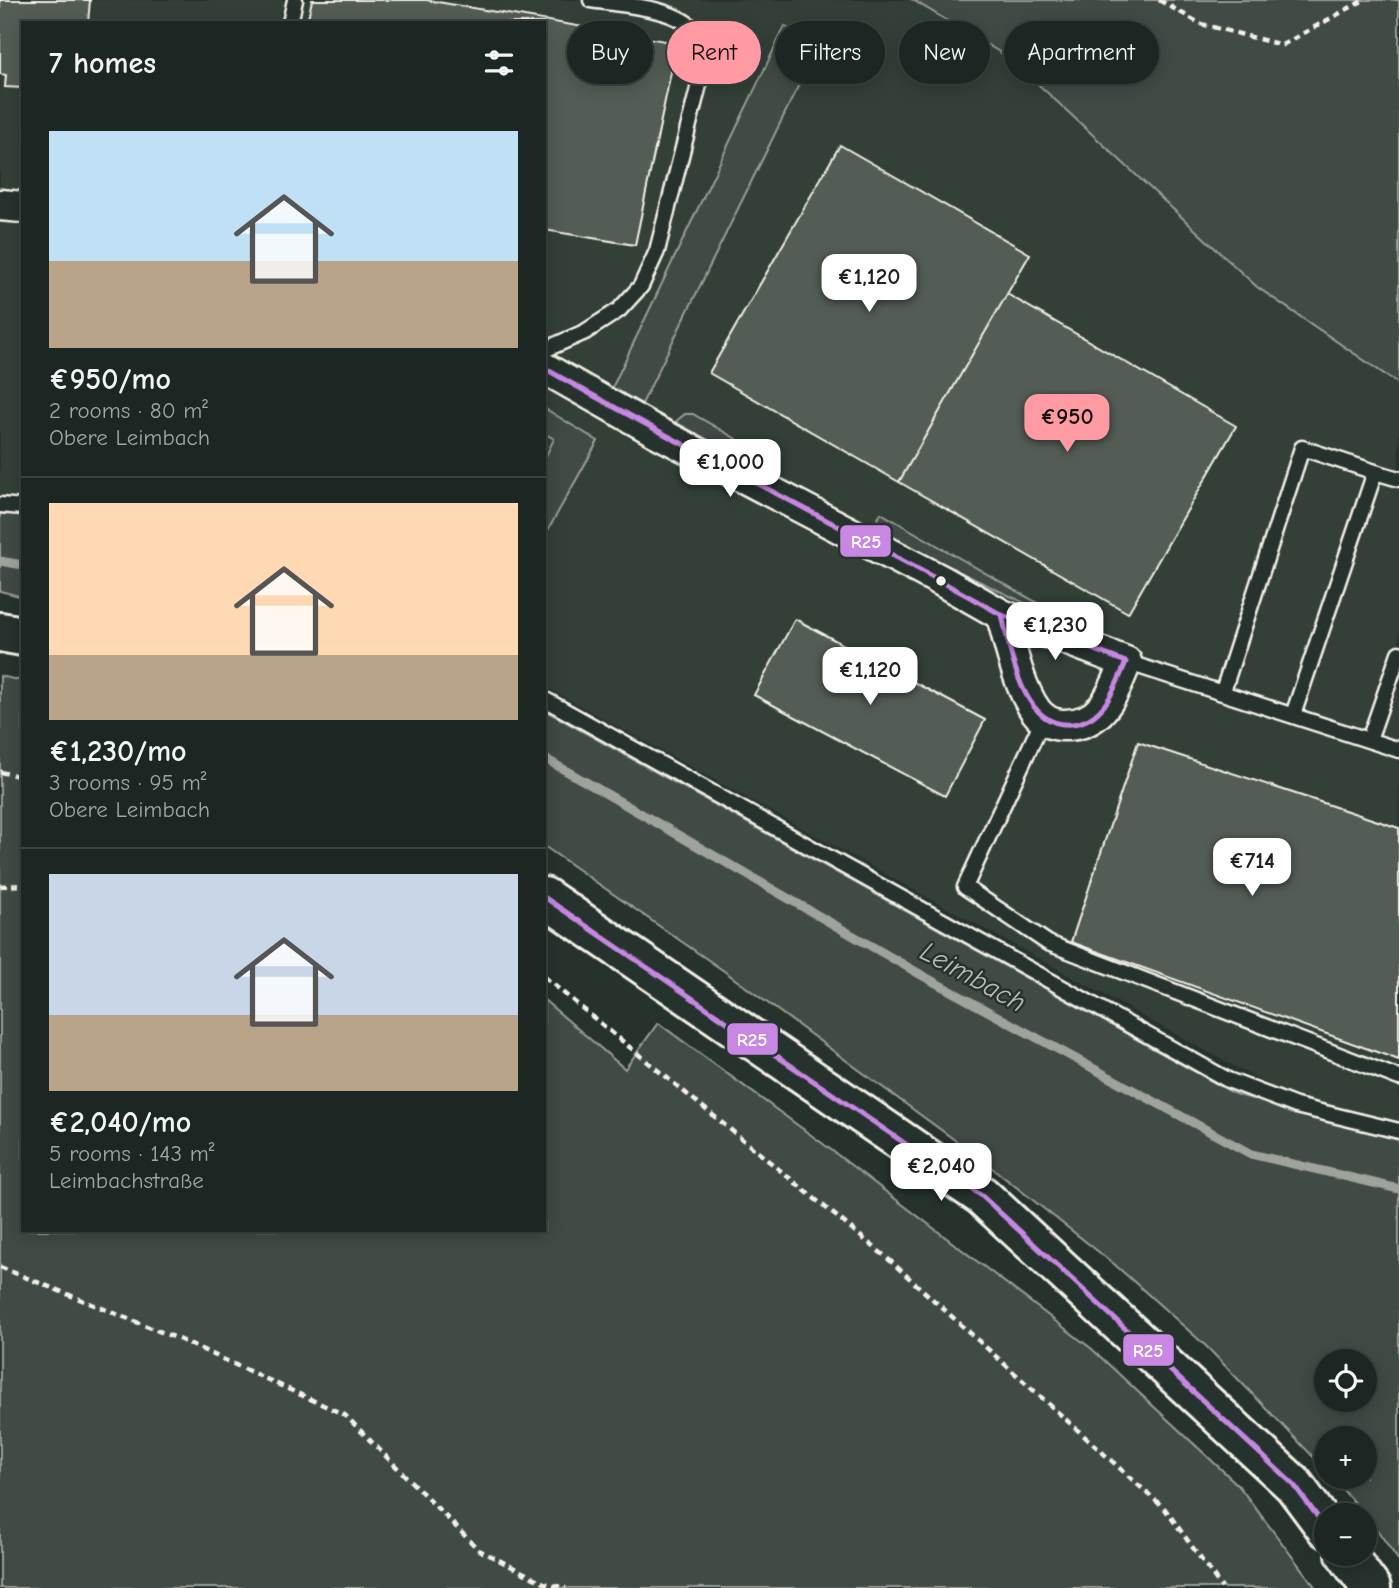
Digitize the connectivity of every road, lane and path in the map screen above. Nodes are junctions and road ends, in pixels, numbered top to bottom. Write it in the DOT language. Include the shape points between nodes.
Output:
graph roads {
  1 [pos="295,0"];
  2 [pos="592,0"];
  3 [pos="1159,0"];
  4 [pos="1364,0"];
  5 [pos="290,21"];
  6 [pos="0,205"];
  7 [pos="21,207"];
  8 [pos="546,349"];
  9 [pos="546,369"];
  10 [pos="1375,472"];
  11 [pos="1399,479"];
  12 [pos="0,505"];
  13 [pos="21,507"];
  14 [pos="1002,615"];
  15 [pos="0,632"];
  16 [pos="21,636"];
  17 [pos="1399,653"];
  18 [pos="1126,662"];
  19 [pos="1223,691"];
  20 [pos="546,700"];
  21 [pos="1293,715"];
  22 [pos="1043,719"];
  23 [pos="1369,740"];
  24 [pos="1399,750"];
  25 [pos="0,772"];
  26 [pos="21,777"];
  27 [pos="21,885"];
  28 [pos="0,886"];
  29 [pos="546,898"];
  30 [pos="546,979"];
  31 [pos="1399,1078"];
  32 [pos="1399,1131"];
  33 [pos="0,1266"];
  34 [pos="1314,1512"];
  35 [pos="1355,1566"];
  36 [pos="566,1588"];
  37 [pos="1222,1588"];
  38 [pos="1371,1588"];
  1 -- 5 [label="lane"];
  2 -- 8 [label="lane" via="669,13 702,39 706,57 657,251 641,286 619,310"];
  3 -- 4 [label="path" via="1201,24 1283,45"];
  6 -- 7 [label="street"];
  9 -- 14 [label="street"];
  10 -- 11 [label="lane"];
  10 -- 19 [label="lane" via="1302,448"];
  10 -- 21 [label="lane"];
  12 -- 13 [label="lane"];
  14 -- 18 [label="street"];
  14 -- 22 [label="street" via="1016,664"];
  15 -- 16 [label="main road"];
  17 -- 23 [label="lane"];
  18 -- 19 [label="lane"];
  18 -- 22 [label="street" via="1099,714 1073,725"];
  19 -- 21 [label="lane"];
  20 -- 32 [label="lane" via="1228,1080 1296,1106"];
  21 -- 23 [label="lane"];
  22 -- 31 [label="lane" via="965,887 1048,943"];
  23 -- 24 [label="lane"];
  25 -- 26 [label="path"];
  27 -- 28 [label="path"];
  29 -- 34 [label="main road" via="982,1196 1294,1485"];
  30 -- 37 [label="path" via="886,1257 1165,1509"];
  33 -- 36 [label="path" via="181,1340 345,1415 479,1550 544,1583"];
  35 -- 38 [label="main road"];
}
